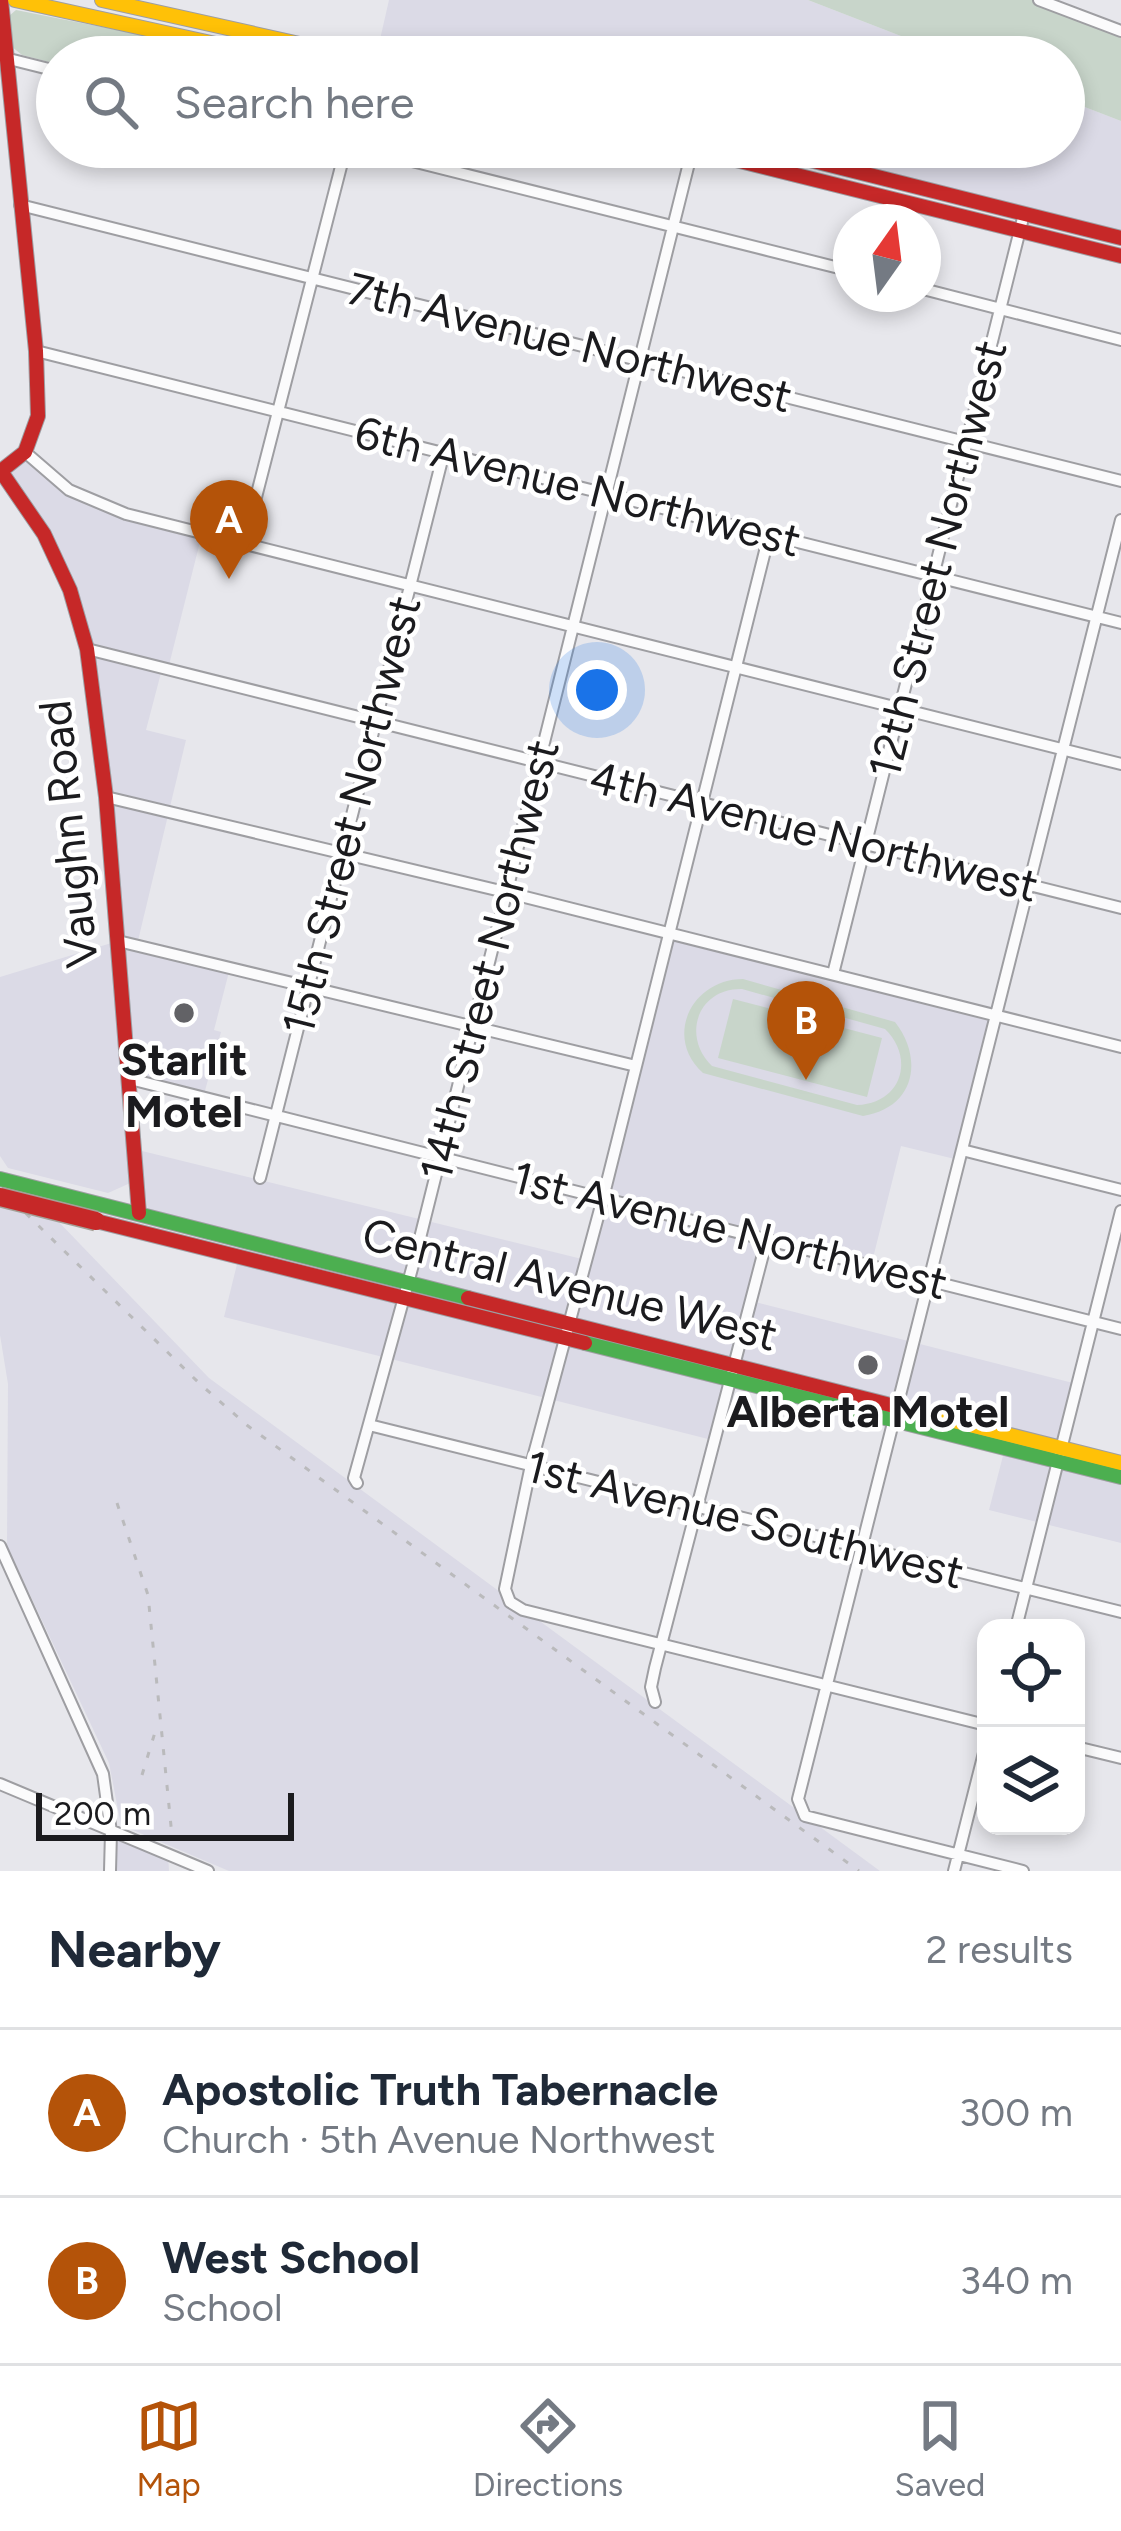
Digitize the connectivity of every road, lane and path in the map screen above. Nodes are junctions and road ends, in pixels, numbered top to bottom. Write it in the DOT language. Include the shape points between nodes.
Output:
graph roads {
  1 [pos="1,0"];
  2 [pos="15,0"];
  3 [pos="101,0"];
  4 [pos="1039,0"];
  5 [pos="1121,31"];
  6 [pos="179,36"];
  7 [pos="263,36"];
  8 [pos="4,58"];
  9 [pos="36,66"];
  10 [pos="341,168"];
  11 [pos="440,168"];
  12 [pos="686,168"];
  13 [pos="780,168"];
  14 [pos="832,168"];
  15 [pos="20,205"];
  16 [pos="1022,222"];
  17 [pos="673,226"];
  18 [pos="1121,238"];
  19 [pos="1121,256"];
  20 [pos="833,266"];
  21 [pos="313,278"];
  22 [pos="941,293"];
  23 [pos="1000,308"];
  24 [pos="1121,340"];
  25 [pos="36,351"];
  26 [pos="640,359"];
  27 [pos="277,410"];
  28 [pos="966,442"];
  29 [pos="25,452"];
  30 [pos="444,452"];
  31 [pos="1,470"];
  32 [pos="1121,481"];
  33 [pos="606,493"];
  34 [pos="1121,520"];
  35 [pos="769,535"];
  36 [pos="244,544"];
  37 [pos="932,576"];
  38 [pos="409,586"];
  39 [pos="1097,616"];
  40 [pos="1121,622"];
  41 [pos="572,627"];
  42 [pos="87,649"];
  43 [pos="737,667"];
  44 [pos="899,709"];
  45 [pos="374,721"];
  46 [pos="1063,750"];
  47 [pos="538,762"];
  48 [pos="1121,764"];
  49 [pos="106,796"];
  50 [pos="702,803"];
  51 [pos="866,844"];
  52 [pos="341,853"];
  53 [pos="1029,884"];
  54 [pos="505,892"];
  55 [pos="1121,908"];
  56 [pos="670,933"];
  57 [pos="118,941"];
  58 [pos="833,974"];
  59 [pos="308,987"];
  60 [pos="995,1015"];
  61 [pos="472,1026"];
  62 [pos="1121,1047"];
  63 [pos="636,1066"];
  64 [pos="130,1079"];
  65 [pos="275,1116"];
  66 [pos="962,1150"];
  67 [pos="440,1157"];
  68 [pos="260,1178"];
  69 [pos="0,1179"];
  70 [pos="1121,1190"];
  71 [pos="0,1197"];
  72 [pos="603,1198"];
  73 [pos="1121,1211"];
  74 [pos="139,1213"];
  75 [pos="95,1217"];
  76 [pos="766,1239"];
  77 [pos="239,1256"];
  78 [pos="930,1280"];
  79 [pos="406,1292"];
  80 [pos="1092,1321"];
  81 [pos="1121,1328"];
  82 [pos="568,1331"];
  83 [pos="733,1373"];
  84 [pos="896,1413"];
  85 [pos="369,1425"];
  86 [pos="1060,1455"];
  87 [pos="1121,1462"];
  88 [pos="531,1465"];
  89 [pos="1121,1477"];
  90 [pos="357,1483"];
  91 [pos="697,1507"];
  92 [pos="0,1546"];
  93 [pos="862,1547"];
  94 [pos="1026,1588"];
  95 [pos="1121,1612"];
  96 [pos="1018,1619"];
  97 [pos="661,1644"];
  98 [pos="826,1685"];
  99 [pos="655,1702"];
  100 [pos="977,1723"];
  101 [pos="1085,1749"];
  102 [pos="1121,1758"];
  103 [pos="977,1780"];
  104 [pos="0,1784"];
  105 [pos="111,1832"];
  106 [pos="958,1855"];
  107 [pos="110,1871"];
  108 [pos="208,1871"];
  109 [pos="954,1871"];
  110 [pos="1023,1871"];
  1 -- 8 [label="main road"];
  2 -- 6 [label="main road"];
  3 -- 7 [label="main road"];
  4 -- 5 [label="street"];
  8 -- 9 [label="street"];
  8 -- 15 [label="main road"];
  10 -- 21 [label="street"];
  11 -- 17 [label="street"];
  12 -- 17 [label="street, 14th Street Northwest"];
  13 -- 16 [label="main road"];
  14 -- 16 [label="main road"];
  15 -- 21 [label="street, 7th Avenue Northwest"];
  15 -- 25 [label="main road"];
  16 -- 18 [label="main road"];
  16 -- 19 [label="main road"];
  16 -- 23 [label="street, 12th Street Northwest"];
  17 -- 20 [label="street"];
  17 -- 26 [label="street, 14th Street Northwest"];
  21 -- 26 [label="street, 7th Avenue Northwest"];
  21 -- 27 [label="street"];
  22 -- 23 [label="street"];
  23 -- 24 [label="street"];
  23 -- 28 [label="street, 12th Street Northwest"];
  25 -- 27 [label="street, 6th Avenue Northwest"];
  25 -- 29 [label="main road" via="38,416"];
  26 -- 28 [label="street, 7th Avenue Northwest"];
  26 -- 33 [label="street, 14th Street Northwest"];
  27 -- 30 [label="street, 6th Avenue Northwest"];
  27 -- 36 [label="street"];
  28 -- 32 [label="street, 7th Avenue Northwest"];
  28 -- 37 [label="street, 12th Street Northwest"];
  29 -- 31 [label="main road"];
  29 -- 36 [label="street" via="99,504"];
  30 -- 33 [label="street, 6th Avenue Northwest"];
  30 -- 38 [label="street, 15th Street Northwest"];
  31 -- 42 [label="main road, Vaughn Road" via="44,534"];
  33 -- 35 [label="street, 6th Avenue Northwest"];
  33 -- 41 [label="street, 14th Street Northwest"];
  34 -- 39 [label="street"];
  35 -- 37 [label="street, 6th Avenue Northwest"];
  35 -- 43 [label="street"];
  36 -- 38 [label="street"];
  37 -- 39 [label="street, 6th Avenue Northwest"];
  37 -- 44 [label="street, 12th Street Northwest"];
  38 -- 41 [label="street"];
  38 -- 45 [label="street, 15th Street Northwest"];
  39 -- 40 [label="street, 6th Avenue Northwest"];
  39 -- 46 [label="street"];
  41 -- 43 [label="street"];
  41 -- 47 [label="street, 14th Street Northwest"];
  42 -- 45 [label="street, 4th Avenue Northwest"];
  42 -- 49 [label="main road, Vaughn Road"];
  43 -- 44 [label="street"];
  43 -- 50 [label="street"];
  44 -- 46 [label="street"];
  44 -- 51 [label="street, 12th Street Northwest"];
  45 -- 47 [label="street, 4th Avenue Northwest"];
  45 -- 52 [label="street, 15th Street Northwest"];
  46 -- 48 [label="street"];
  46 -- 53 [label="street"];
  47 -- 50 [label="street, 4th Avenue Northwest"];
  47 -- 54 [label="street, 14th Street Northwest"];
  49 -- 52 [label="street"];
  49 -- 57 [label="main road, Vaughn Road"];
  50 -- 51 [label="street, 4th Avenue Northwest"];
  50 -- 56 [label="street"];
  51 -- 53 [label="street, 4th Avenue Northwest"];
  51 -- 58 [label="street, 12th Street Northwest"];
  52 -- 54 [label="street"];
  52 -- 59 [label="street, 15th Street Northwest"];
  53 -- 55 [label="street, 4th Avenue Northwest"];
  53 -- 60 [label="street"];
  54 -- 56 [label="street"];
  54 -- 61 [label="street, 14th Street Northwest"];
  56 -- 58 [label="street"];
  56 -- 63 [label="street"];
  57 -- 59 [label="street"];
  57 -- 64 [label="main road, Vaughn Road"];
  58 -- 60 [label="street"];
  59 -- 61 [label="street"];
  59 -- 65 [label="street, 15th Street Northwest"];
  60 -- 62 [label="street"];
  60 -- 66 [label="street"];
  61 -- 63 [label="street"];
  61 -- 67 [label="street, 14th Street Northwest"];
  63 -- 72 [label="street"];
  64 -- 65 [label="street, 1st Avenue Northwest"];
  64 -- 74 [label="main road, Vaughn Road"];
  65 -- 67 [label="street, 1st Avenue Northwest"];
  65 -- 68 [label="street, 15th Street Northwest"];
  66 -- 70 [label="street"];
  66 -- 78 [label="street"];
  67 -- 72 [label="street, 1st Avenue Northwest"];
  67 -- 79 [label="street, 14th Street Northwest"];
  69 -- 74 [label="main road, Central Avenue West"];
  71 -- 75 [label="main road, Central Avenue West, bridge"];
  72 -- 76 [label="street, 1st Avenue Northwest"];
  72 -- 82 [label="street"];
  73 -- 80 [label="street"];
  74 -- 75 [label="main road"];
  74 -- 77 [label="main road" via="149,1225"];
  74 -- 79 [label="main road, Central Avenue West"];
  75 -- 77 [label="main road, Central Avenue West"];
  76 -- 78 [label="street, 1st Avenue Northwest"];
  76 -- 83 [label="street"];
  77 -- 79 [label="main road, Central Avenue West"];
  78 -- 80 [label="street, 1st Avenue Northwest"];
  78 -- 84 [label="street"];
  79 -- 82 [label="main road, Central Avenue West"];
  79 -- 85 [label="street, 14th Street Northwest"];
  80 -- 81 [label="street, 1st Avenue Northwest"];
  80 -- 86 [label="street"];
  82 -- 83 [label="main road, Central Avenue West"];
  82 -- 88 [label="street"];
  83 -- 84 [label="main road, Central Avenue West"];
  83 -- 91 [label="street"];
  84 -- 86 [label="main road, Central Avenue West"];
  84 -- 93 [label="street"];
  85 -- 88 [label="street, 1st Avenue Southwest"];
  85 -- 90 [label="street, 14th Street Northwest"];
  86 -- 87 [label="main road, Central Avenue West"];
  86 -- 89 [label="main road, Central Avenue West"];
  86 -- 94 [label="street"];
  88 -- 91 [label="street, 1st Avenue Southwest"];
  88 -- 97 [label="street" via="506,1574 510,1601"];
  91 -- 93 [label="street, 1st Avenue Southwest"];
  91 -- 97 [label="street"];
  92 -- 105 [label="street" via="103,1774"];
  93 -- 94 [label="street, 1st Avenue Southwest"];
  93 -- 98 [label="street"];
  94 -- 95 [label="street, 1st Avenue Southwest"];
  94 -- 96 [label="street"];
  97 -- 98 [label="street"];
  97 -- 99 [label="street"];
  98 -- 100 [label="street"];
  98 -- 106 [label="street" via="798,1799 805,1816"];
  101 -- 102 [label="street"];
  103 -- 106 [label="street"];
  104 -- 105 [label="street"];
  105 -- 107 [label="street"];
  105 -- 108 [label="street"];
  106 -- 109 [label="street"];
  106 -- 110 [label="street"];
}
